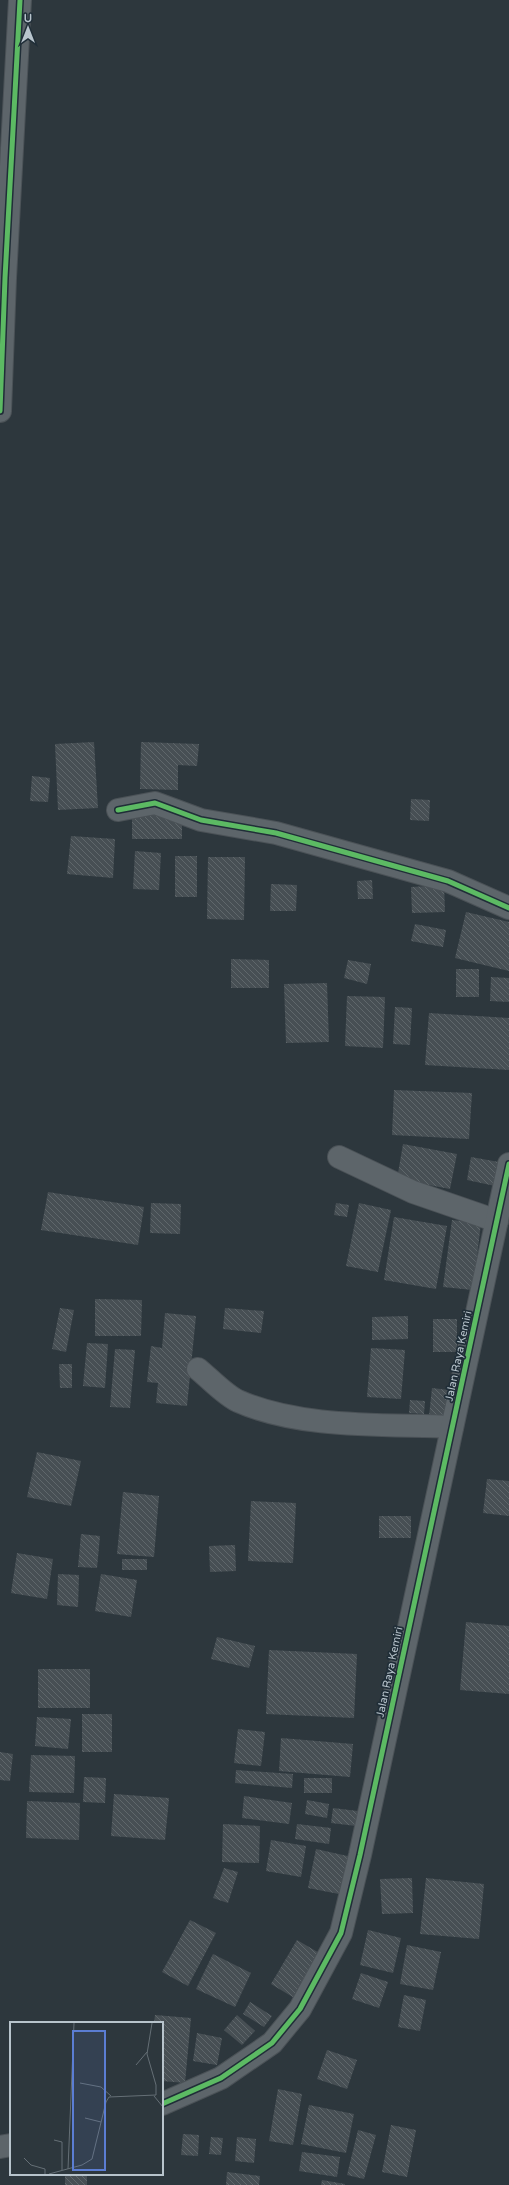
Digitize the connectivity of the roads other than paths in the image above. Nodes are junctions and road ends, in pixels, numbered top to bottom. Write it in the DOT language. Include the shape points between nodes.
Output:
graph roads {
  1 [pos="20,0"];
  2 [pos="0,411"];
  3 [pos="118,810"];
  4 [pos="509,908"];
  5 [pos="339,1157"];
  6 [pos="509,1164"];
  7 [pos="497,1221"];
  8 [pos="198,1369"];
  9 [pos="452,1428"];
  10 [pos="163,2104"];
  11 [pos="10,2145"];
  12 [pos="0,2147"];
  1 -- 2 [label="street"];
  3 -- 4 [label="street" via="155,803 201,820 276,833 448,881"];
  5 -- 7 [label="street" via="414,1192"];
  6 -- 7 [label="street, Jalan Raya Kemiri"];
  7 -- 9 [label="street, Jalan Raya Kemiri"];
  8 -- 9 [label="street" via="237,1401 290,1417"];
  9 -- 10 [label="street, Jalan Raya Kemiri" via="342,1933 300,2009 272,2044 221,2078"];
  11 -- 12 [label="street"];
}
